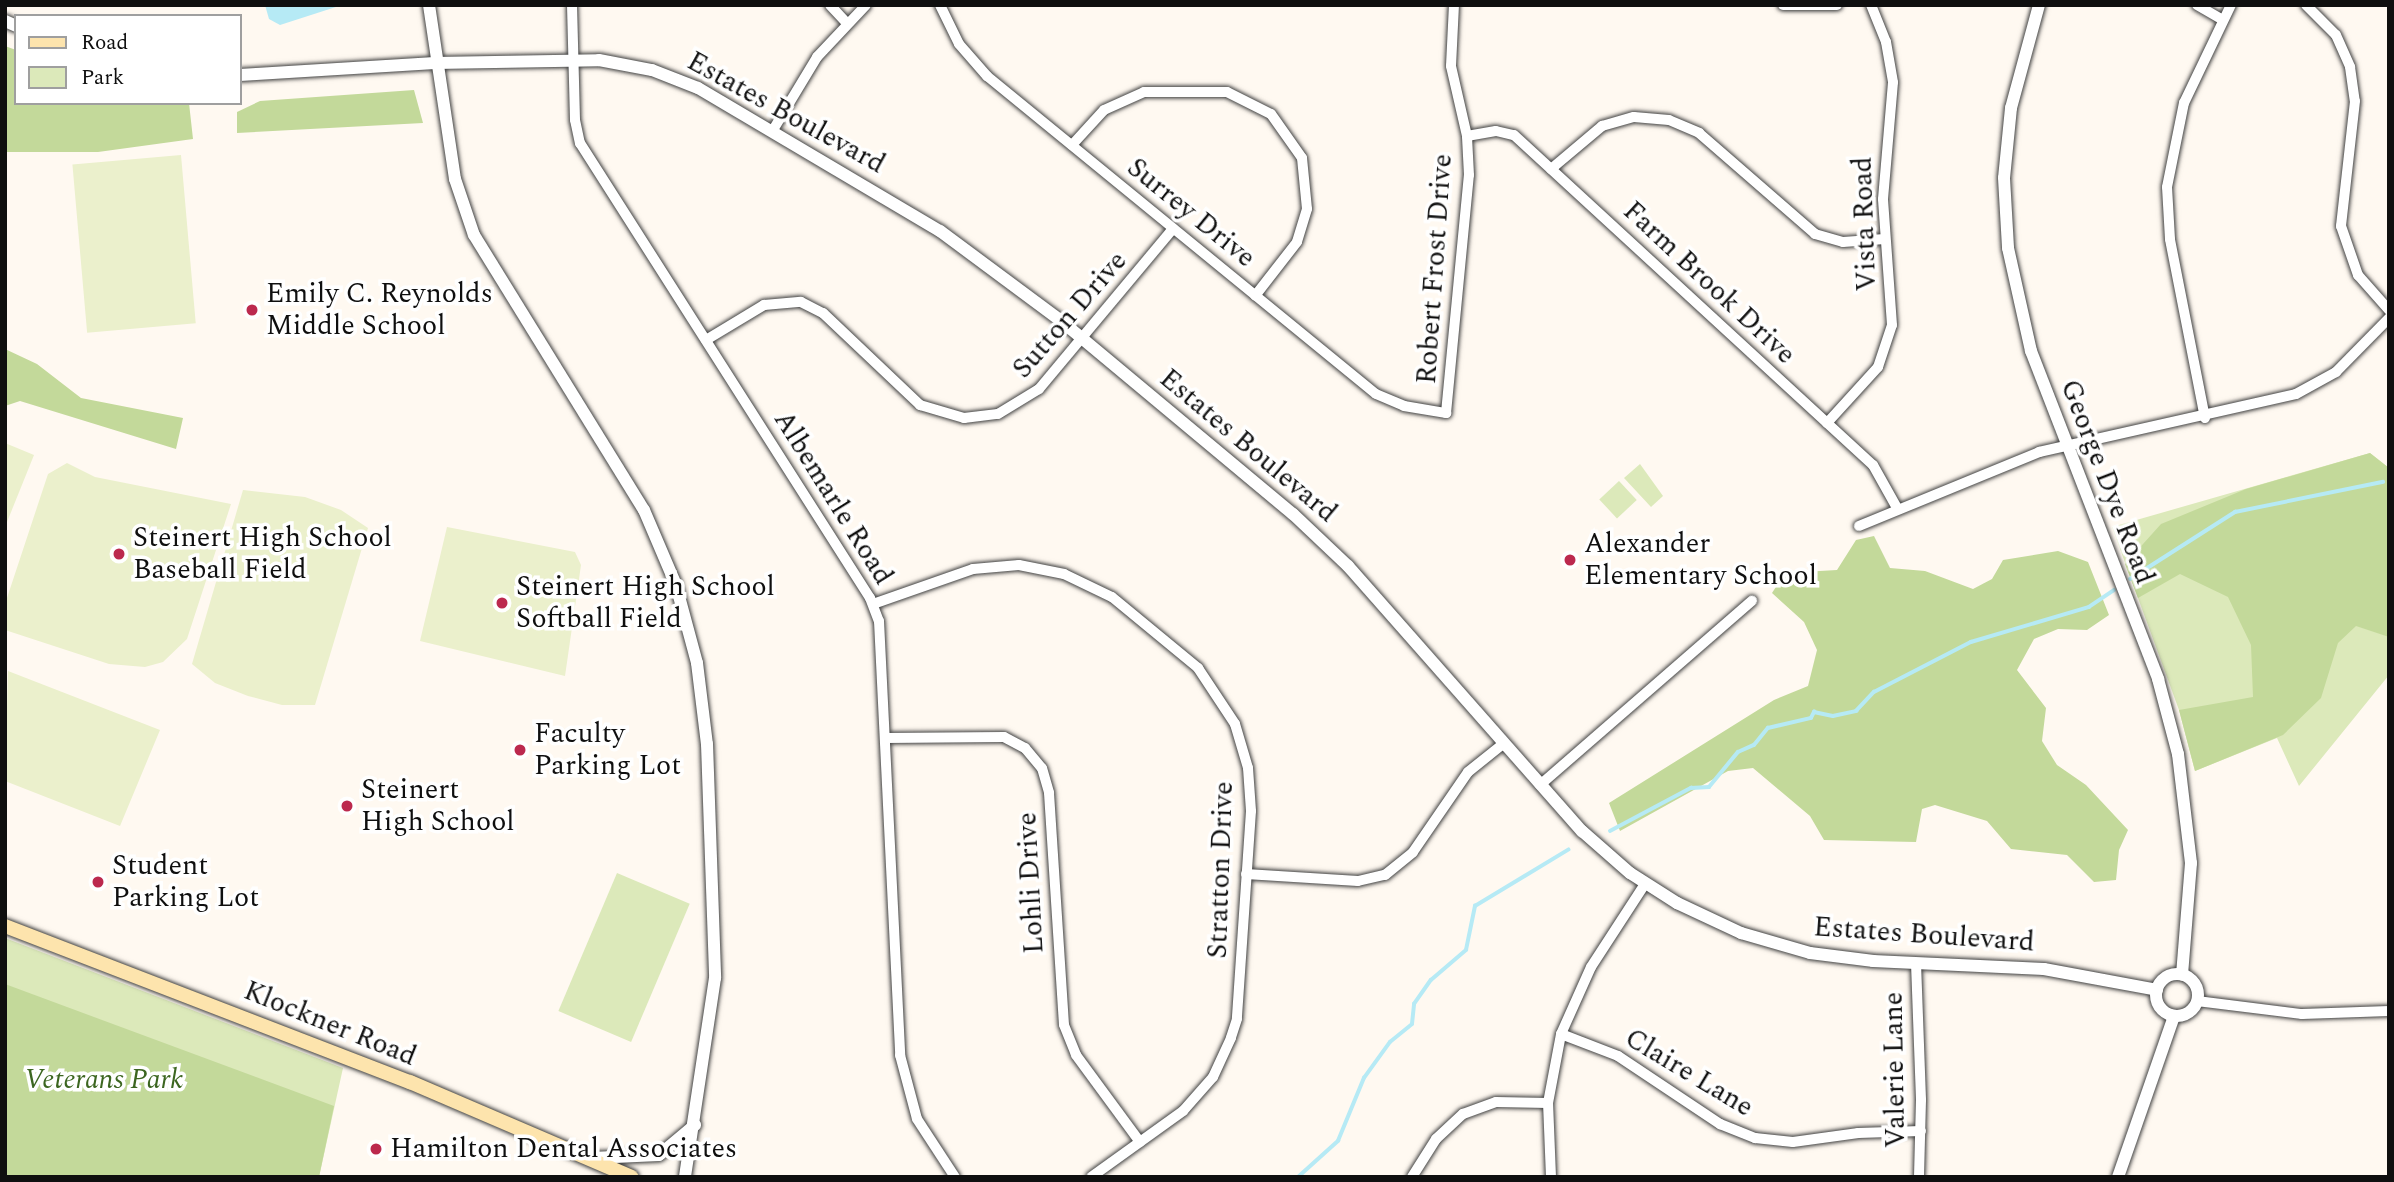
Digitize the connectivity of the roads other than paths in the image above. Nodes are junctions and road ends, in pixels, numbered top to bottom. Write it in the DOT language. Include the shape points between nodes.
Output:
graph roads {
  1 [pos="429,5"];
  2 [pos="572,5"];
  3 [pos="830,5"];
  4 [pos="866,5"];
  5 [pos="940,5"];
  6 [pos="1454,5"];
  7 [pos="1783,5"];
  8 [pos="1837,5"];
  9 [pos="1871,5"];
  10 [pos="2039,5"];
  11 [pos="2197,5"];
  12 [pos="2231,5"];
  13 [pos="2306,5"];
  14 [pos="2223,20"];
  15 [pos="846,22"];
  16 [pos="573,59"];
  17 [pos="435,63"];
  18 [pos="242,75"];
  19 [pos="773,130"];
  20 [pos="1467,135"];
  21 [pos="1072,145"];
  22 [pos="1551,169"];
  23 [pos="1173,229"];
  24 [pos="1885,239"];
  25 [pos="1255,296"];
  26 [pos="2389,310"];
  27 [pos="2389,318"];
  28 [pos="1082,338"];
  29 [pos="706,340"];
  30 [pos="1446,413"];
  31 [pos="2205,418"];
  32 [pos="1828,423"];
  33 [pos="2066,444"];
  34 [pos="1897,508"];
  35 [pos="1859,526"];
  36 [pos="1752,601"];
  37 [pos="873,604"];
  38 [pos="885,738"];
  39 [pos="1503,744"];
  40 [pos="1540,785"];
  41 [pos="1246,874"];
  42 [pos="1645,884"];
  43 [pos="5,926"];
  44 [pos="1916,962"];
  45 [pos="2182,975"];
  46 [pos="2157,990"];
  47 [pos="2197,1001"];
  48 [pos="2389,1011"];
  49 [pos="2174,1016"];
  50 [pos="1561,1034"];
  51 [pos="1548,1103"];
  52 [pos="696,1125"];
  53 [pos="1921,1131"];
  54 [pos="1140,1142"];
  55 [pos="588,1158"];
  56 [pos="632,1177"];
  57 [pos="684,1177"];
  58 [pos="955,1177"];
  59 [pos="1091,1177"];
  60 [pos="1412,1177"];
  61 [pos="1551,1177"];
  62 [pos="1919,1177"];
  63 [pos="2118,1177"];
  1 -- 17 [label="street"];
  2 -- 16 [label="street, Albemarle Road"];
  3 -- 15 [label="street"];
  4 -- 15 [label="street"];
  5 -- 21 [label="street, Surrey Drive" via="972,61"];
  6 -- 20 [label="street, Robert Frost Drive" via="1451,66"];
  7 -- 8 [label="street"];
  9 -- 24 [label="street, Vista Road" via="1886,42 1893,82 1884,165"];
  10 -- 33 [label="street, George Dye Road" via="2011,108 2005,213 2021,317"];
  11 -- 14 [label="street"];
  12 -- 14 [label="street"];
  13 -- 26 [label="street" via="2336,35 2350,67 2355,101 2341,226 2358,275"];
  14 -- 31 [label="street" via="2184,103 2167,187 2170,239"];
  15 -- 19 [label="street" via="817,57"];
  16 -- 17 [label="street, Estates Boulevard"];
  16 -- 19 [label="street, Estates Boulevard" via="626,63 678,78"];
  16 -- 29 [label="street, Albemarle Road" via="580,143"];
  17 -- 18 [label="street, Estates Boulevard"];
  17 -- 52 [label="street" via="455,179 474,234 643,510 688,624 707,744 715,968"];
  19 -- 28 [label="street, Estates Boulevard" via="940,231"];
  20 -- 22 [label="street, Farm Brook Drive" via="1505,132"];
  20 -- 30 [label="street, Robert Frost Drive" via="1469,175"];
  21 -- 23 [label="street, Surrey Drive"];
  21 -- 25 [label="street" via="1104,110 1144,92 1227,92 1271,114 1302,158 1307,209 1297,242"];
  22 -- 24 [label="street" via="1602,126 1634,117 1669,120 1699,133 1815,234 1843,242"];
  22 -- 32 [label="street, Farm Brook Drive"];
  23 -- 25 [label="street, Surrey Drive"];
  23 -- 28 [label="street, Sutton Drive"];
  24 -- 32 [label="street, Vista Road" via="1890,341 1878,367"];
  25 -- 30 [label="street, Surrey Drive" via="1376,394 1404,406"];
  27 -- 31 [label="street" via="2357,353 2315,385 2273,403"];
  28 -- 29 [label="street, Sutton Drive" via="1027,399 998,414 964,418 934,411 906,395 823,313 801,302 764,305"];
  28 -- 39 [label="street, Estates Boulevard" via="1321,539"];
  29 -- 37 [label="street, Albemarle Road"];
  31 -- 33 [label="street"];
  32 -- 34 [label="street, Farm Brook Drive" via="1873,465"];
  33 -- 34 [label="street"];
  33 -- 45 [label="street, George Dye Road" via="2158,679 2178,754 2191,863"];
  34 -- 35 [label="street"];
  36 -- 40 [label="street"];
  37 -- 38 [label="street, Albemarle Road" via="879,621"];
  37 -- 41 [label="street, Stratton Drive" via="973,569 998,566 1064,573 1112,597 1198,668 1236,724 1251,790"];
  38 -- 54 [label="street, Lohli Drive" via="991,734 1015,741 1035,758 1049,793 1064,1026 1076,1055"];
  38 -- 58 [label="street, Albemarle Road" via="903,1077 917,1119"];
  39 -- 40 [label="street, Estates Boulevard"];
  39 -- 41 [label="street" via="1468,772 1407,860 1385,876 1359,881"];
  40 -- 42 [label="street, Estates Boulevard" via="1582,831"];
  41 -- 54 [label="street, Stratton Drive" via="1231,1038 1198,1096"];
  42 -- 44 [label="street, Estates Boulevard" via="1712,921 1771,943 1841,958"];
  42 -- 50 [label="street" via="1591,967"];
  43 -- 55 [label="main road, Klockner Road" via="410,1082"];
  44 -- 46 [label="street, Estates Boulevard" via="2044,969"];
  44 -- 53 [label="street, Valerie Lane"];
  45 -- 46 [label="street" via="2164,979"];
  45 -- 47 [label="street" via="2195,985"];
  46 -- 49 [label="street" via="2160,1007"];
  47 -- 48 [label="street" via="2302,1014"];
  47 -- 49 [label="street" via="2191,1011"];
  49 -- 63 [label="street"];
  50 -- 51 [label="street"];
  50 -- 53 [label="street, Claire Lane" via="1604,1049 1720,1124 1755,1138 1793,1142"];
  51 -- 60 [label="street" via="1496,1102 1463,1114 1436,1139"];
  51 -- 61 [label="street"];
  52 -- 55 [label="street" via="659,1155"];
  52 -- 57 [label="street"];
  53 -- 62 [label="street, Valerie Lane"];
  54 -- 59 [label="street, Stratton Drive"];
  55 -- 56 [label="main road, Klockner Road"];
}
